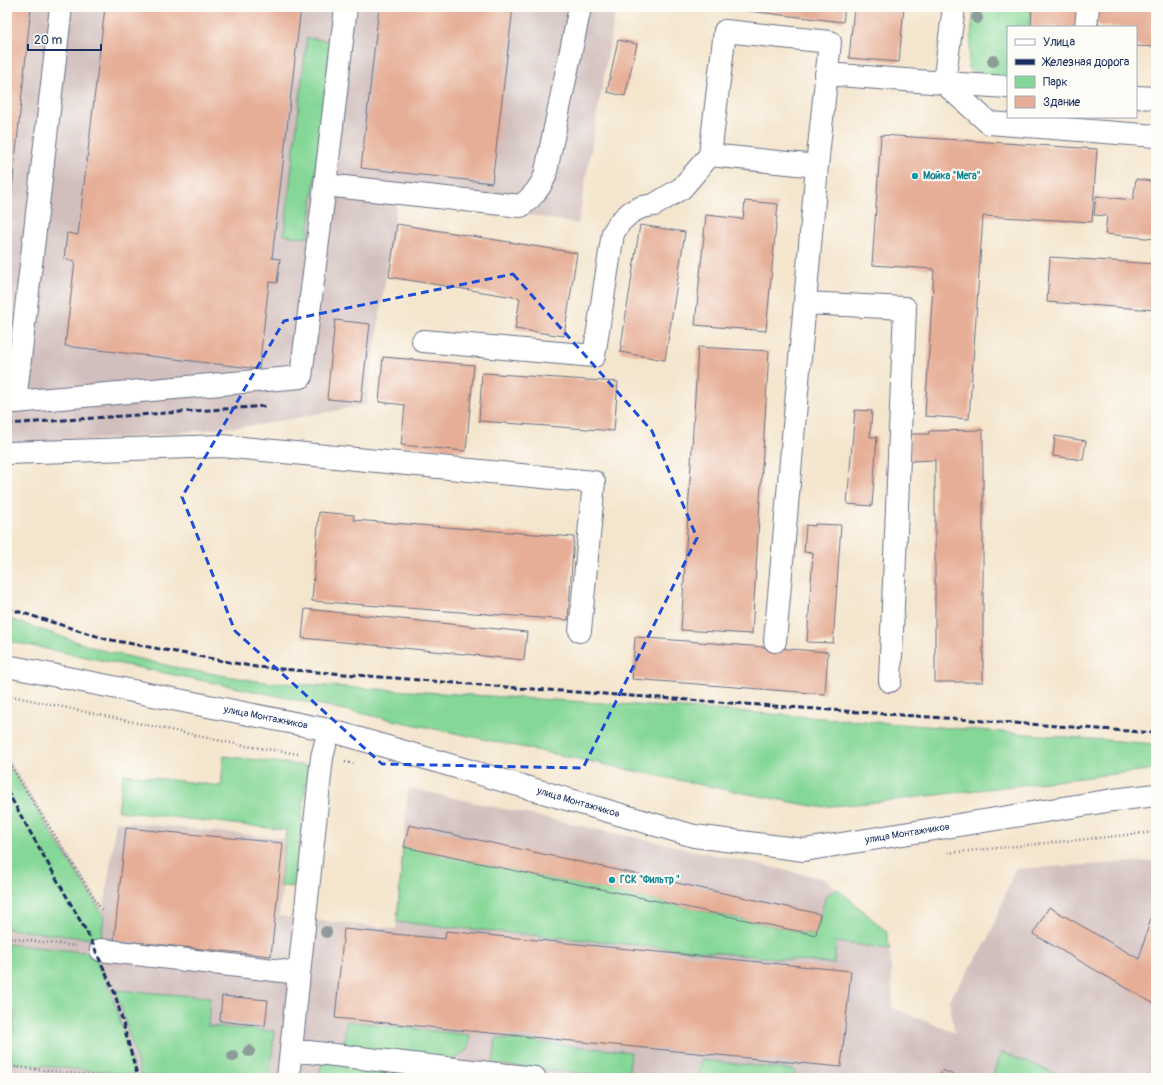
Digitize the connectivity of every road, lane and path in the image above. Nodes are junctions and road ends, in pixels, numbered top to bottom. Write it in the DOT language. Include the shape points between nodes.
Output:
graph roads {
  1 [pos="61,7"];
  2 [pos="346,7"];
  3 [pos="580,7"];
  4 [pos="954,7"];
  5 [pos="1088,7"];
  6 [pos="1086,26"];
  7 [pos="826,74"];
  8 [pos="944,83"];
  9 [pos="1007,88"];
  10 [pos="1137,96"];
  11 [pos="1156,98"];
  12 [pos="1156,136"];
  13 [pos="710,156"];
  14 [pos="817,166"];
  15 [pos="325,185"];
  16 [pos="805,304"];
  17 [pos="423,341"];
  18 [pos="7,453"];
  19 [pos="580,631"];
  20 [pos="775,641"];
  21 [pos="7,666"];
  22 [pos="890,681"];
  23 [pos="329,730"];
  24 [pos="7,760"];
  25 [pos="1156,795"];
  26 [pos="103,912"];
  27 [pos="7,938"];
  28 [pos="90,948"];
  29 [pos="298,973"];
  30 [pos="291,1050"];
  31 [pos="7,1066"];
  32 [pos="116,1078"];
  33 [pos="288,1078"];
  34 [pos="535,1078"];
  1 -- 15 [label="main road" via="15,402 301,377"];
  2 -- 15 [label="main road"];
  3 -- 15 [label="main road" via="545,176 532,198 521,206"];
  4 -- 8 [label="main road"];
  5 -- 6 [label="main road"];
  7 -- 8 [label="main road"];
  7 -- 13 [label="main road" via="830,42 725,31"];
  7 -- 14 [label="main road"];
  8 -- 9 [label="main road"];
  8 -- 12 [label="main road" via="989,123"];
  10 -- 11 [label="main road"];
  13 -- 14 [label="main road"];
  13 -- 17 [label="main road" via="682,188 654,205 630,212 620,222 614,233 594,356"];
  14 -- 16 [label="main road"];
  16 -- 20 [label="main road"];
  16 -- 22 [label="main road" via="905,308"];
  18 -- 19 [label="main road" via="222,446 594,482"];
  21 -- 23 [label="main road, улица Монтажников"];
  23 -- 25 [label="main road, улица Монтажников" via="694,836 804,850"];
  23 -- 29 [label="main road" via="322,757"];
  24 -- 26 [label="path"];
  27 -- 28 [label="path"];
  28 -- 29 [label="main road"];
  29 -- 30 [label="main road"];
  30 -- 33 [label="main road"];
  30 -- 34 [label="main road"];
  31 -- 32 [label="path"];
}
